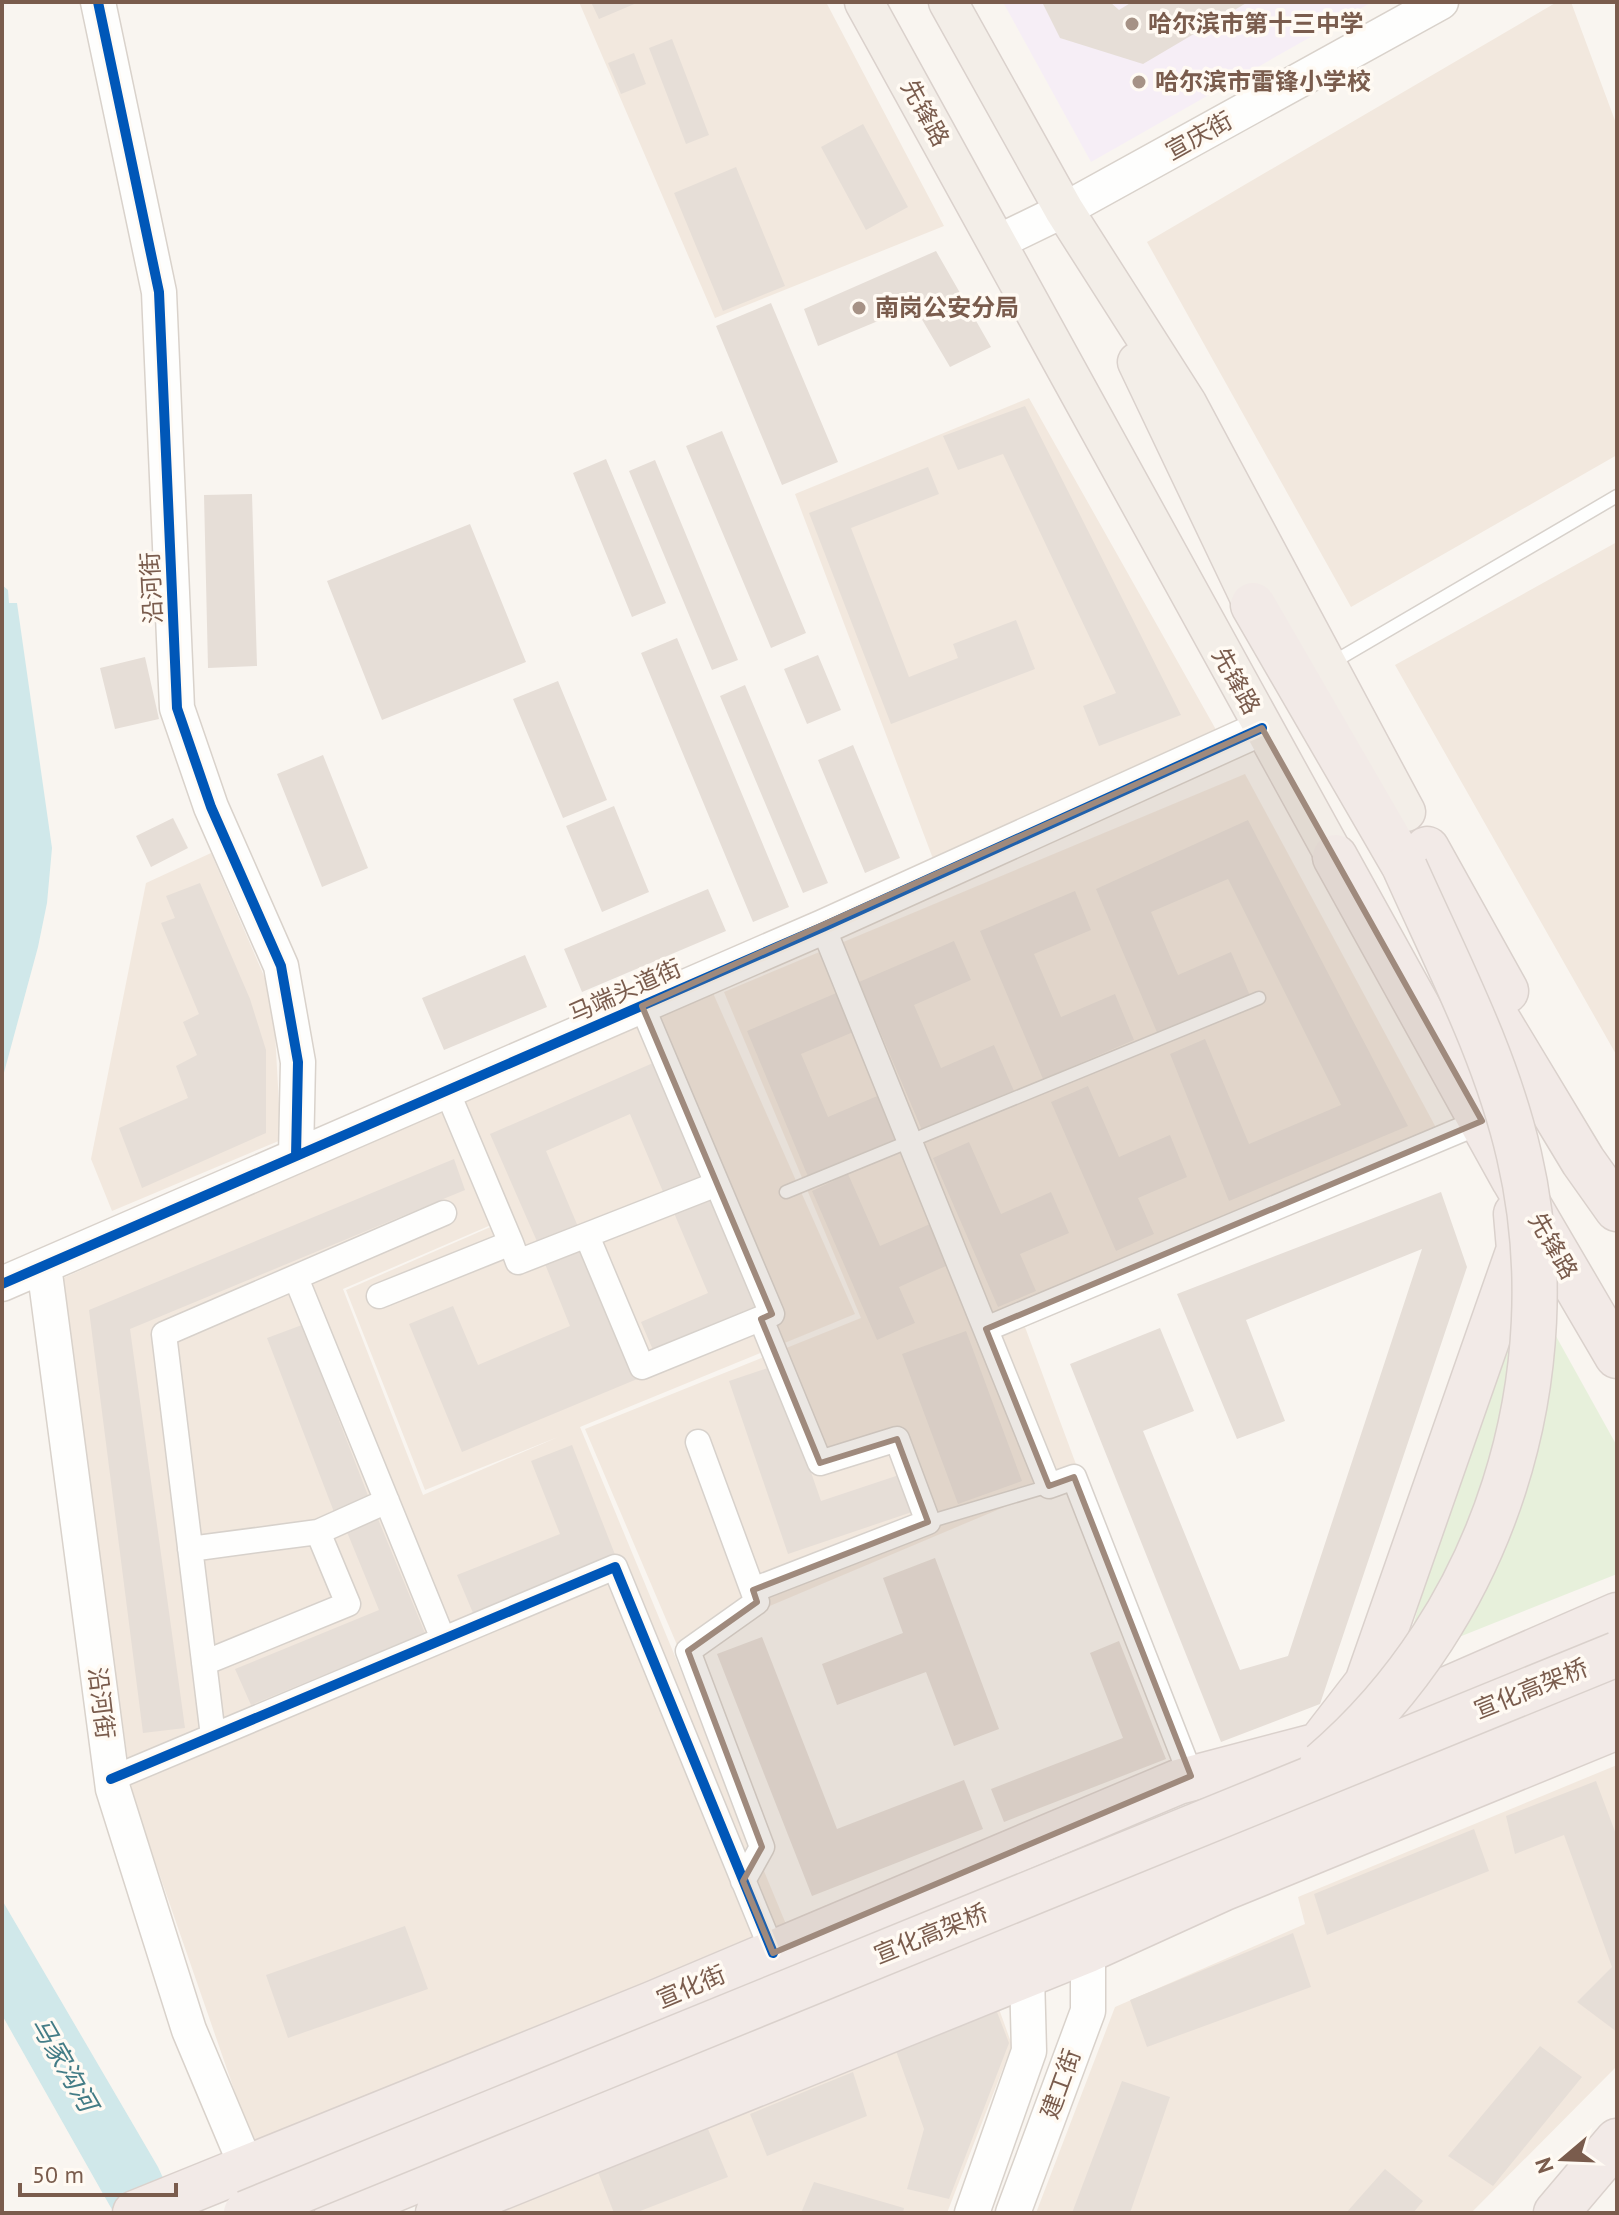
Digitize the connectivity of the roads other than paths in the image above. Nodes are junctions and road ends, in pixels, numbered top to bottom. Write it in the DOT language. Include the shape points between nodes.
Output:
graph roads {
  1 [pos="98,2"];
  2 [pos="864,2"];
  3 [pos="948,2"];
  4 [pos="1441,2"];
  5 [pos="1064,210"];
  6 [pos="996,243"];
  7 [pos="1617,496"];
  8 [pos="1253,605"];
  9 [pos="1328,666"];
  10 [pos="1262,728"];
  11 [pos="1406,812"];
  12 [pos="1335,857"];
  13 [pos="1405,868"];
  14 [pos="823,927"];
  15 [pos="1259,998"];
  16 [pos="642,1006"];
  17 [pos="447,1091"];
  18 [pos="1482,1121"];
  19 [pos="910,1141"];
  20 [pos="296,1156"];
  21 [pos="1514,1180"];
  22 [pos="717,1184"];
  23 [pos="1617,1189"];
  24 [pos="786,1192"];
  25 [pos="1617,1209"];
  26 [pos="444,1213"];
  27 [pos="587,1236"];
  28 [pos="511,1243"];
  29 [pos="44,1266"];
  30 [pos="296,1278"];
  31 [pos="2,1284"];
  32 [pos="379,1296"];
  33 [pos="761,1319"];
  34 [pos="986,1329"];
  35 [pos="1617,1356"];
  36 [pos="698,1442"];
  37 [pos="1049,1486"];
  38 [pos="387,1501"];
  39 [pos="928,1522"];
  40 [pos="318,1532"];
  41 [pos="190,1549"];
  42 [pos="753,1590"];
  43 [pos="1617,1615"];
  44 [pos="443,1639"];
  45 [pos="1617,1654"];
  46 [pos="204,1663"];
  47 [pos="1617,1693"];
  48 [pos="1617,1727"];
  49 [pos="213,1736"];
  50 [pos="1319,1745"];
  51 [pos="111,1779"];
  52 [pos="1184,1779"];
  53 [pos="1185,1865"];
  54 [pos="743,1881"];
  55 [pos="1088,1950"];
  56 [pos="773,1953"];
  57 [pos="1027,1975"];
  58 [pos="1617,2141"];
  59 [pos="247,2168"];
  60 [pos="135,2213"];
  61 [pos="246,2213"];
  62 [pos="337,2213"];
  63 [pos="438,2213"];
  64 [pos="972,2213"];
  65 [pos="1013,2213"];
  66 [pos="1556,2213"];
  1 -- 20 [label="street, 沿河街" via="159,292 177,708 211,807 281,966 298,1062"];
  2 -- 6 [label="main road, 先锋路"];
  3 -- 5 [label="main road"];
  4 -- 5 [label="street, 宣庆街"];
  5 -- 6 [label="street, 宣庆街"];
  5 -- 8 [label="main road"];
  5 -- 9 [label="main road" via="1187,403"];
  6 -- 10 [label="main road, 先锋路"];
  7 -- 9 [label="lane"];
  8 -- 13 [label="highway"];
  9 -- 11 [label="main road"];
  10 -- 12 [label="main road, 先锋路"];
  10 -- 14 [label="street, 马端头道街"];
  11 -- 23 [label="highway"];
  12 -- 18 [label="highway, 先锋路"];
  13 -- 25 [label="highway, bridge"];
  13 -- 53 [label="highway, bridge" via="1478,1032 1519,1156 1535,1289 1532,1363 1519,1441 1499,1508 1473,1566 1438,1630 1398,1686 1349,1741 1280,1800"];
  14 -- 16 [label="street, 马端头道街"];
  14 -- 19 [label="street"];
  15 -- 19 [label="lane"];
  16 -- 17 [label="street, 马端头道街"];
  16 -- 22 [label="street"];
  17 -- 20 [label="street, 马端头道街"];
  17 -- 28 [label="street"];
  18 -- 21 [label="highway, 先锋路"];
  18 -- 34 [label="street"];
  19 -- 24 [label="lane"];
  19 -- 34 [label="street"];
  20 -- 29 [label="street, 马端头道街"];
  21 -- 35 [label="highway, 先锋路"];
  21 -- 50 [label="highway" via="1519,1249 1367,1683"];
  22 -- 27 [label="street"];
  22 -- 33 [label="street" via="772,1314"];
  26 -- 30 [label="street"];
  27 -- 28 [label="street" via="518,1262"];
  27 -- 33 [label="street" via="642,1367"];
  28 -- 32 [label="street"];
  29 -- 31 [label="street, 马端头道街"];
  29 -- 51 [label="street, 沿河街"];
  30 -- 38 [label="street"];
  30 -- 41 [label="street" via="164,1334"];
  33 -- 39 [label="street" via="820,1463 897,1439"];
  34 -- 37 [label="street"];
  36 -- 42 [label="street"];
  37 -- 39 [label="lane"];
  37 -- 52 [label="street" via="1074,1477"];
  38 -- 40 [label="street"];
  38 -- 44 [label="street"];
  39 -- 42 [label="street"];
  40 -- 41 [label="street"];
  40 -- 46 [label="street" via="348,1604"];
  41 -- 46 [label="street"];
  42 -- 54 [label="street" via="757,1602 688,1651 762,1847"];
  43 -- 50 [label="highway, 宣化街"];
  44 -- 49 [label="street"];
  44 -- 54 [label="street" via="615,1567"];
  45 -- 61 [label="highway, 宣化高架桥, bridge"];
  46 -- 49 [label="street"];
  47 -- 53 [label="highway, 宣化高架桥"];
  48 -- 55 [label="highway" via="1222,1889"];
  49 -- 51 [label="street"];
  50 -- 52 [label="highway, 宣化街"];
  51 -- 59 [label="street, 沿河街" via="189,2030"];
  52 -- 56 [label="highway, 宣化街"];
  53 -- 62 [label="highway, 宣化高架桥"];
  54 -- 56 [label="street"];
  55 -- 57 [label="highway"];
  55 -- 65 [label="street, 建工街" via="1088,2011"];
  56 -- 59 [label="highway, 宣化街"];
  57 -- 63 [label="highway"];
  57 -- 64 [label="street, 建工街" via="1029,2051"];
  58 -- 66 [label="highway"];
  59 -- 60 [label="highway, 宣化街"];
}
